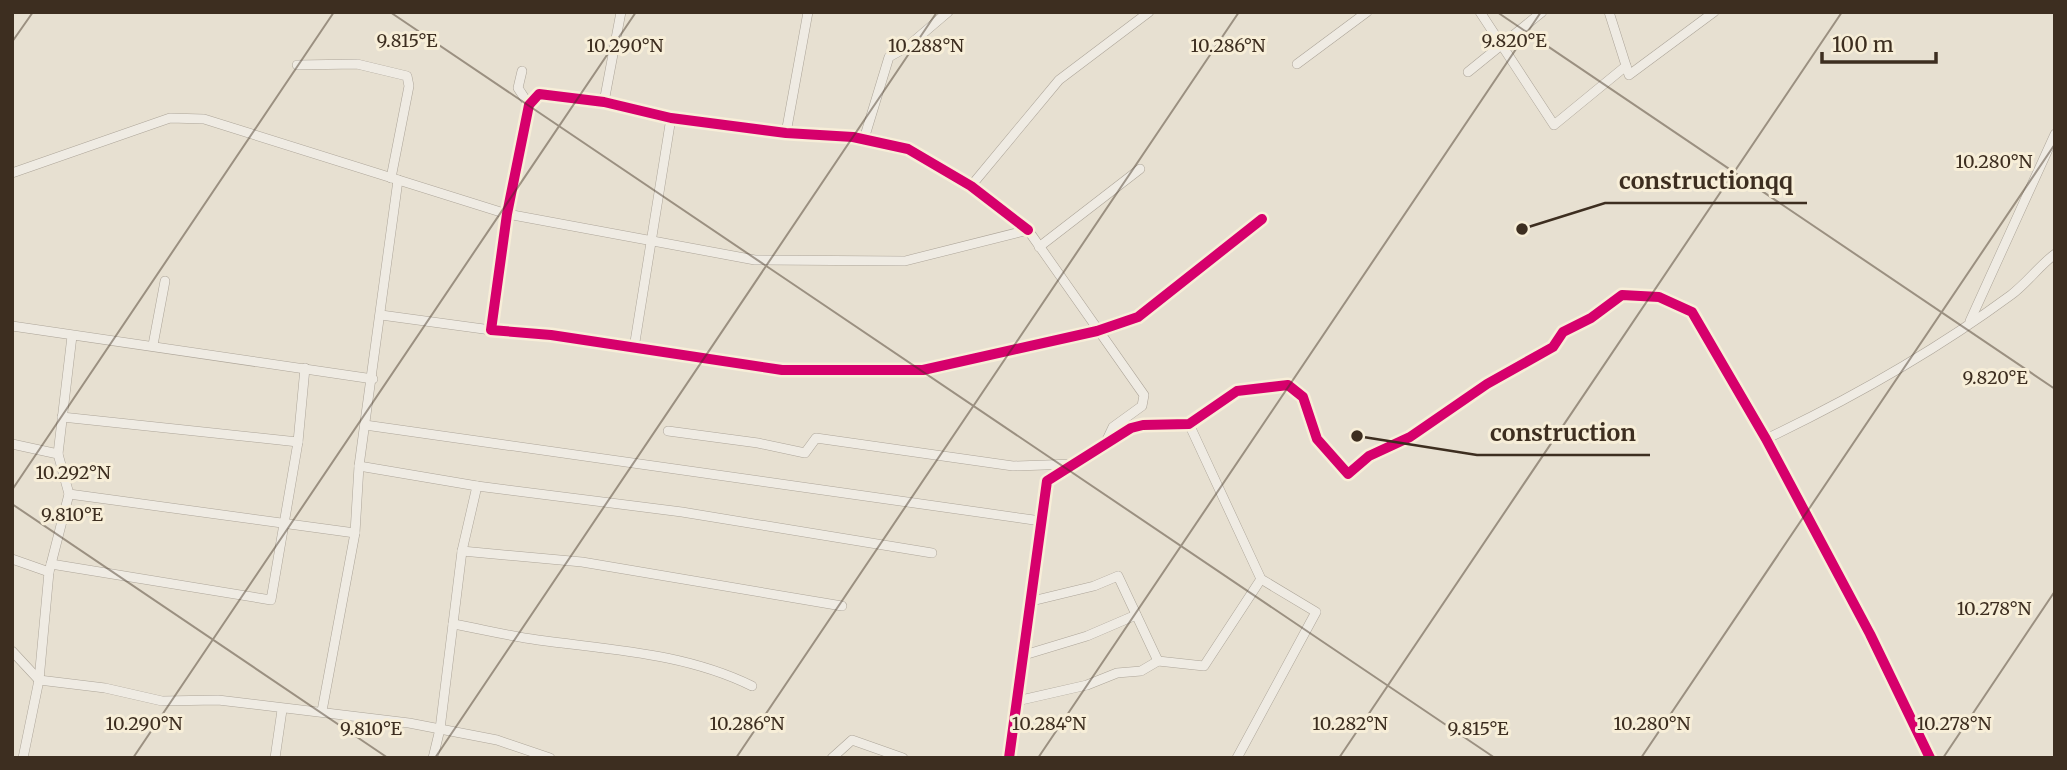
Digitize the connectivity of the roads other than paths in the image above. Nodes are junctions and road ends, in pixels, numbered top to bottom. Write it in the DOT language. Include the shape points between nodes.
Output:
graph roads {
  1 [pos="621,12"];
  2 [pos="808,12"];
  3 [pos="947,12"];
  4 [pos="1149,12"];
  5 [pos="1367,12"];
  6 [pos="1480,12"];
  7 [pos="1542,12"];
  8 [pos="1609,12"];
  9 [pos="1714,12"];
  10 [pos="1136,16"];
  11 [pos="1500,45"];
  12 [pos="1297,64"];
  13 [pos="298,65"];
  14 [pos="1626,66"];
  15 [pos="522,71"];
  16 [pos="1468,72"];
  17 [pos="604,102"];
  18 [pos="529,105"];
  19 [pos="671,118"];
  20 [pos="786,133"];
  21 [pos="2055,134"];
  22 [pos="864,139"];
  23 [pos="1140,169"];
  24 [pos="12,173"];
  25 [pos="394,179"];
  26 [pos="971,186"];
  27 [pos="507,214"];
  28 [pos="1262,219"];
  29 [pos="1028,230"];
  30 [pos="652,242"];
  31 [pos="1040,247"];
  32 [pos="2055,254"];
  33 [pos="165,281"];
  34 [pos="382,315"];
  35 [pos="1969,323"];
  36 [pos="12,326"];
  37 [pos="491,330"];
  38 [pos="1097,331"];
  39 [pos="72,336"];
  40 [pos="153,345"];
  41 [pos="634,348"];
  42 [pos="305,368"];
  43 [pos="373,379"];
  44 [pos="62,418"];
  45 [pos="1189,424"];
  46 [pos="365,425"];
  47 [pos="668,431"];
  48 [pos="1314,431"];
  49 [pos="1304,437"];
  50 [pos="1766,439"];
  51 [pos="298,442"];
  52 [pos="12,444"];
  53 [pos="1105,444"];
  54 [pos="58,454"];
  55 [pos="1075,464"];
  56 [pos="359,466"];
  57 [pos="477,486"];
  58 [pos="69,494"];
  59 [pos="1041,521"];
  60 [pos="285,522"];
  61 [pos="355,533"];
  62 [pos="462,551"];
  63 [pos="932,553"];
  64 [pos="12,559"];
  65 [pos="50,568"];
  66 [pos="1261,579"];
  67 [pos="1032,601"];
  68 [pos="842,606"];
  69 [pos="1136,615"];
  70 [pos="453,624"];
  71 [pos="12,651"];
  72 [pos="1021,656"];
  73 [pos="1158,660"];
  74 [pos="39,680"];
  75 [pos="752,686"];
  76 [pos="1017,701"];
  77 [pos="282,710"];
  78 [pos="322,711"];
  79 [pos="440,729"];
  80 [pos="23,758"];
  81 [pos="275,758"];
  82 [pos="433,758"];
  83 [pos="550,758"];
  84 [pos="832,758"];
  85 [pos="903,758"];
  86 [pos="1009,758"];
  87 [pos="1237,758"];
  88 [pos="1930,758"];
  1 -- 17 [label="street"];
  2 -- 20 [label="street"];
  3 -- 22 [label="street" via="889,57"];
  4 -- 10 [label="street"];
  5 -- 12 [label="street"];
  6 -- 11 [label="street"];
  7 -- 11 [label="street"];
  8 -- 14 [label="street"];
  9 -- 14 [label="street" via="1629,75"];
  10 -- 26 [label="street" via="1059,80"];
  11 -- 14 [label="street" via="1554,125"];
  11 -- 16 [label="street"];
  13 -- 25 [label="street" via="357,64 407,76 410,86"];
  15 -- 18 [label="street" via="518,88"];
  17 -- 18 [label="street" via="539,93"];
  17 -- 19 [label="street"];
  18 -- 27 [label="street"];
  19 -- 20 [label="street"];
  19 -- 30 [label="street"];
  20 -- 22 [label="street"];
  21 -- 35 [label="street"];
  22 -- 26 [label="street" via="908,149"];
  23 -- 31 [label="street"];
  24 -- 25 [label="street" via="170,118 204,119"];
  25 -- 27 [label="street"];
  25 -- 34 [label="street"];
  26 -- 29 [label="street"];
  27 -- 30 [label="street"];
  27 -- 37 [label="street"];
  28 -- 38 [label="street" via="1138,317"];
  29 -- 30 [label="street" via="933,256 882,262 755,260"];
  29 -- 31 [label="street"];
  30 -- 41 [label="street"];
  31 -- 38 [label="street"];
  32 -- 35 [label="street" via="2014,293"];
  33 -- 40 [label="street"];
  34 -- 37 [label="street"];
  34 -- 43 [label="street"];
  35 -- 50 [label="street" via="1843,403"];
  36 -- 39 [label="street"];
  37 -- 41 [label="street"];
  38 -- 41 [label="street" via="923,370 782,370"];
  38 -- 53 [label="street" via="1144,400 1113,428"];
  39 -- 40 [label="street"];
  39 -- 44 [label="street"];
  40 -- 42 [label="street"];
  42 -- 43 [label="street"];
  42 -- 51 [label="street"];
  43 -- 46 [label="street"];
  44 -- 51 [label="street"];
  44 -- 54 [label="street"];
  45 -- 48 [label="street" via="1237,391 1288,385 1303,397"];
  45 -- 53 [label="street" via="1143,425"];
  45 -- 66 [label="street"];
  46 -- 56 [label="street"];
  46 -- 59 [label="street"];
  47 -- 55 [label="street" via="805,453 816,438 1013,466"];
  48 -- 49 [label="street"];
  48 -- 50 [label="street" via="1348,474 1369,456 1410,437 1495,378 1553,347 1563,332 1622,295 1659,297 1692,312"];
  50 -- 88 [label="street"];
  51 -- 60 [label="street"];
  52 -- 54 [label="street"];
  53 -- 55 [label="street"];
  54 -- 58 [label="street"];
  55 -- 59 [label="street" via="1047,481"];
  56 -- 57 [label="street"];
  56 -- 61 [label="street"];
  57 -- 62 [label="street"];
  57 -- 63 [label="street"];
  58 -- 60 [label="street"];
  58 -- 65 [label="street"];
  59 -- 67 [label="street"];
  60 -- 61 [label="street"];
  60 -- 65 [label="street" via="271,600"];
  61 -- 78 [label="street"];
  62 -- 68 [label="street" via="582,562"];
  62 -- 70 [label="street"];
  64 -- 65 [label="street"];
  65 -- 74 [label="street"];
  66 -- 73 [label="street" via="1204,666"];
  66 -- 87 [label="street" via="1316,614"];
  67 -- 69 [label="street" via="1118,576"];
  67 -- 72 [label="street"];
  69 -- 72 [label="street"];
  69 -- 73 [label="street"];
  70 -- 75 [label="street" via="716,668"];
  70 -- 79 [label="street"];
  71 -- 74 [label="street"];
  72 -- 76 [label="street"];
  73 -- 76 [label="street" via="1141,671 1117,673"];
  74 -- 77 [label="street" via="162,701 218,700"];
  74 -- 80 [label="street"];
  76 -- 86 [label="street"];
  77 -- 78 [label="street"];
  77 -- 81 [label="street"];
  78 -- 79 [label="street"];
  79 -- 82 [label="street"];
  79 -- 83 [label="street" via="497,740"];
  84 -- 85 [label="street" via="852,740"];
}
